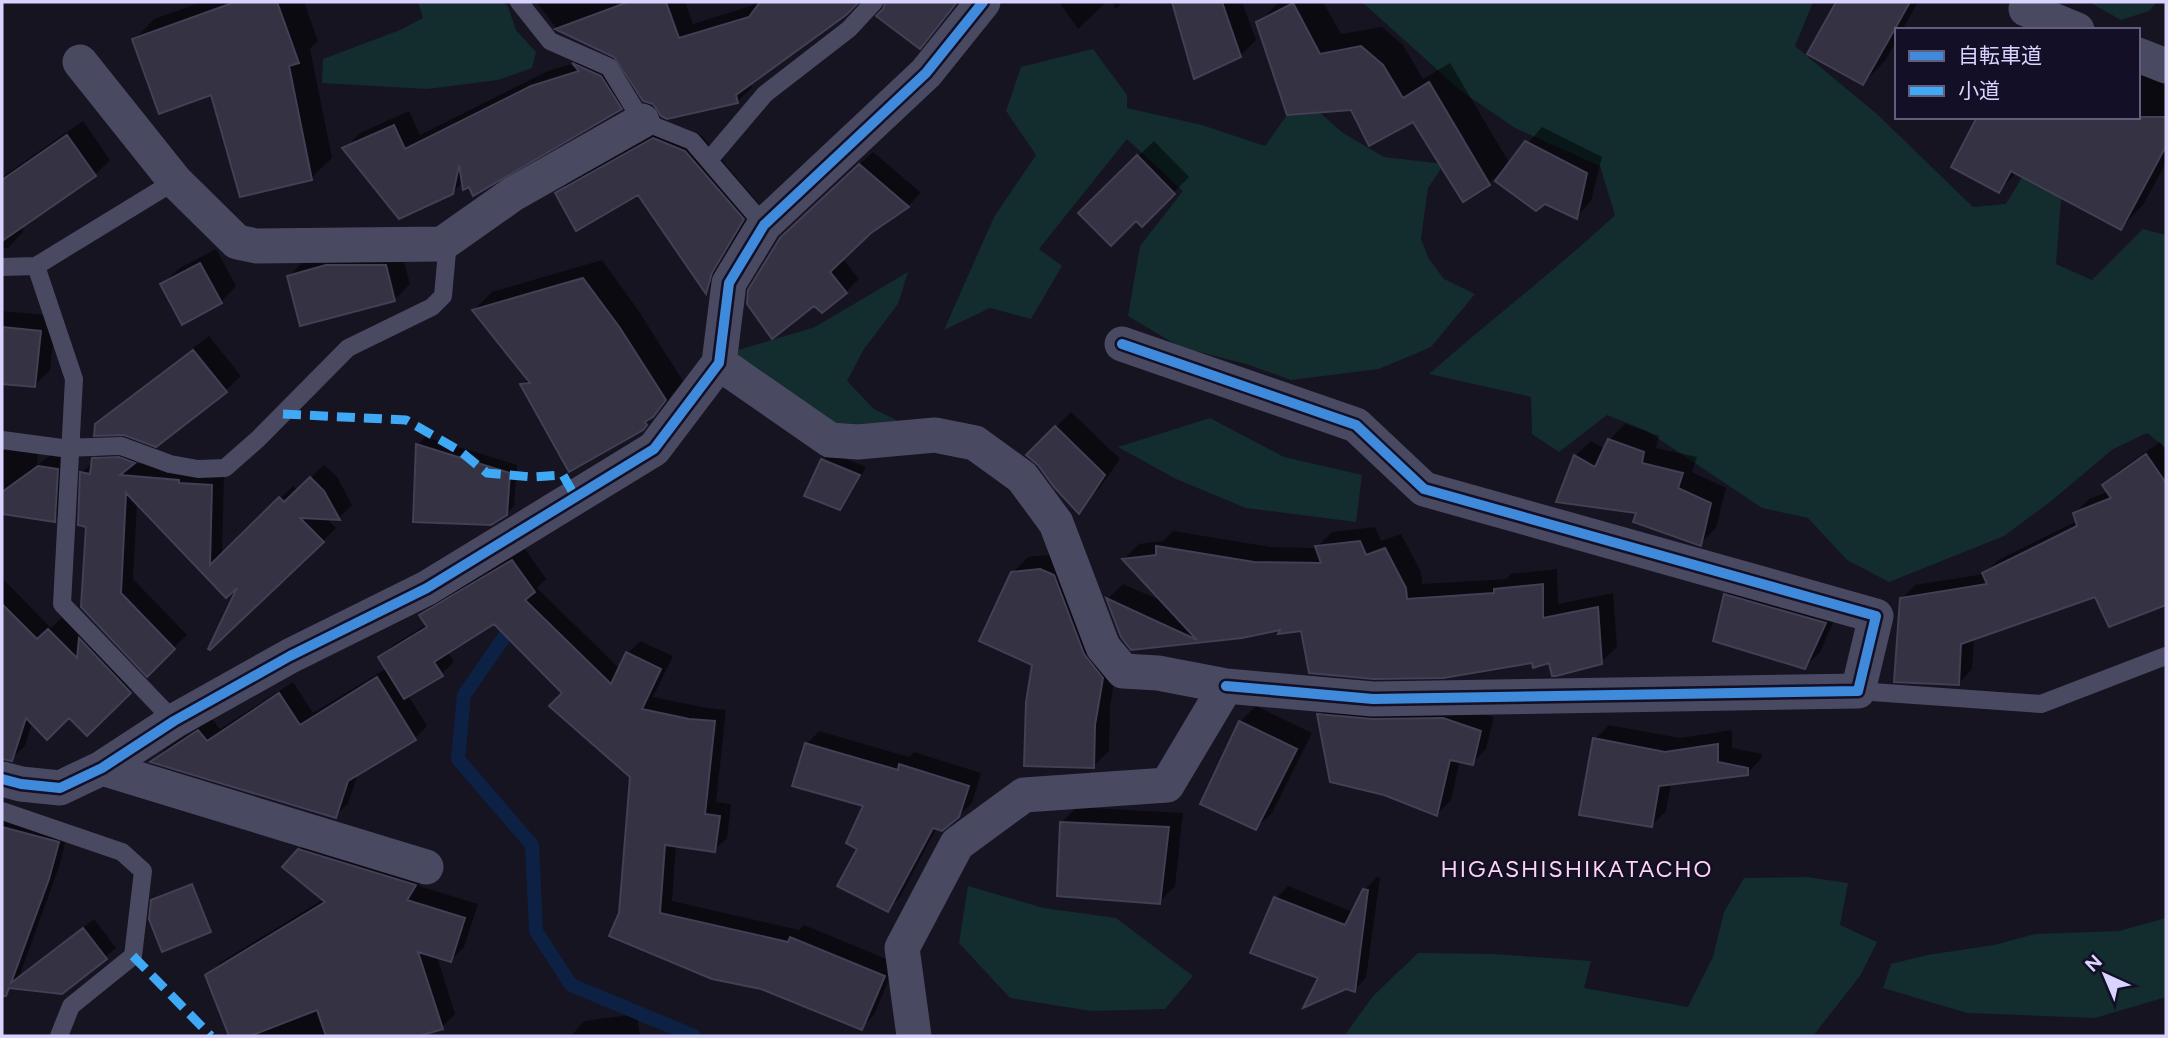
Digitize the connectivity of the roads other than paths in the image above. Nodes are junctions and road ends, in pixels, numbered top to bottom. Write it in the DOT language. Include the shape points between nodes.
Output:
graph roads {
  1 [pos="519,2"];
  2 [pos="874,2"];
  3 [pos="983,2"];
  4 [pos="2026,9"];
  5 [pos="2072,28"];
  6 [pos="2140,56"];
  7 [pos="80,62"];
  8 [pos="2166,66"];
  9 [pos="642,121"];
  10 [pos="709,160"];
  11 [pos="176,181"];
  12 [pos="764,225"];
  13 [pos="448,241"];
  14 [pos="2,267"];
  15 [pos="36,267"];
  16 [pos="1122,344"];
  17 [pos="719,363"];
  18 [pos="2,440"];
  19 [pos="71,447"];
  20 [pos="2166,656"];
  21 [pos="1226,686"];
  22 [pos="1858,691"];
  23 [pos="174,721"];
  24 [pos="102,768"];
  25 [pos="2,779"];
  26 [pos="2,811"];
  27 [pos="426,867"];
  28 [pos="59,1036"];
  29 [pos="914,1036"];
  1 -- 9 [label="lane" via="550,41 609,67"];
  2 -- 10 [label="lane" via="849,29 765,94"];
  3 -- 12 [label="street" via="926,73"];
  4 -- 5 [label="street"];
  6 -- 8 [label="street"];
  7 -- 11 [label="street"];
  9 -- 10 [label="lane" via="692,141"];
  9 -- 13 [label="street" via="513,194"];
  10 -- 12 [label="lane"];
  11 -- 13 [label="street" via="237,242 270,246"];
  11 -- 15 [label="lane"];
  12 -- 17 [label="street" via="729,283"];
  13 -- 19 [label="lane" via="443,296 432,307 348,348 225,467 170,464 121,446"];
  14 -- 15 [label="lane"];
  15 -- 19 [label="lane" via="75,379"];
  16 -- 22 [label="street" via="1356,425 1424,489 1876,616"];
  17 -- 21 [label="street" via="830,440 935,435 975,443 1022,477 1056,523 1103,647 1123,671"];
  17 -- 23 [label="street" via="654,449 427,588 290,656"];
  18 -- 19 [label="lane"];
  19 -- 23 [label="lane" via="62,604"];
  20 -- 22 [label="lane" via="2041,704"];
  21 -- 22 [label="street" via="1373,699"];
  21 -- 29 [label="street" via="1167,785 1024,795 957,844 902,948"];
  23 -- 24 [label="street"];
  24 -- 25 [label="street" via="60,788"];
  24 -- 27 [label="street"];
  26 -- 28 [label="lane" via="122,852 144,871 133,956 71,1006"];
}
